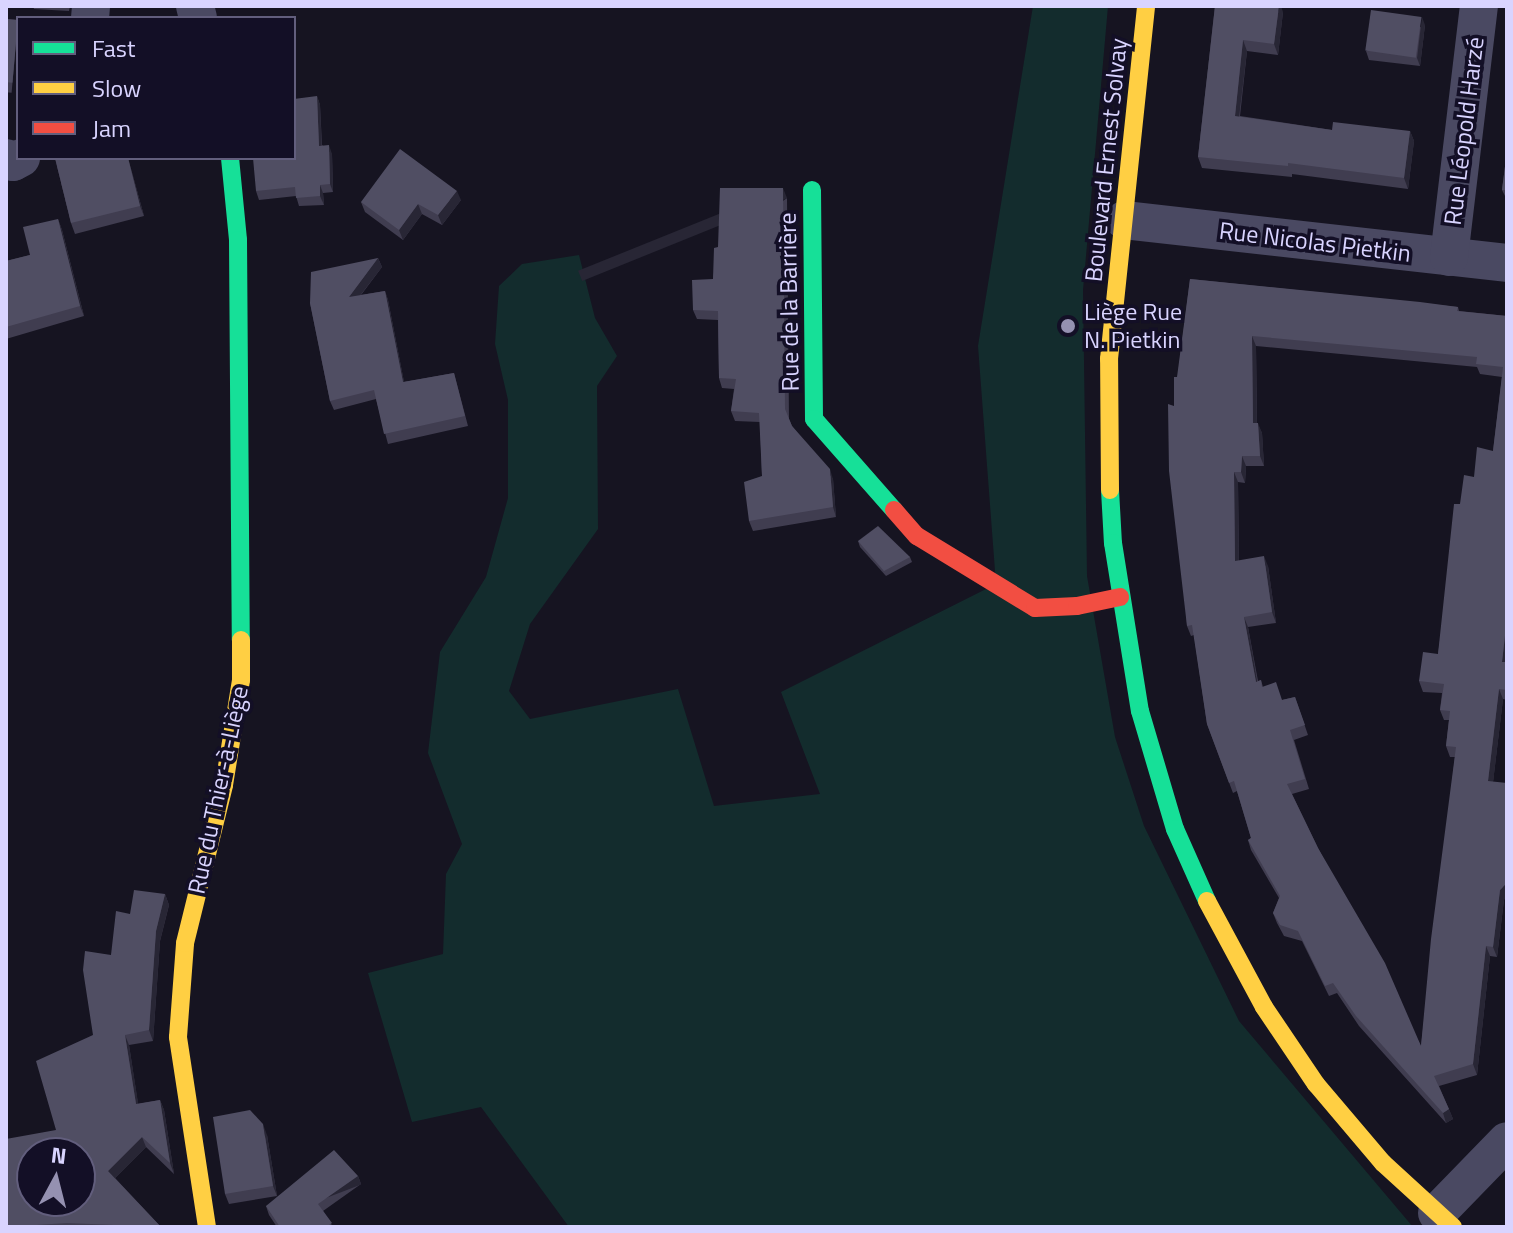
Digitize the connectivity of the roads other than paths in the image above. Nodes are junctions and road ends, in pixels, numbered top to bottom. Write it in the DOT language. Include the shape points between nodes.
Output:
graph roads {
  1 [pos="1146,6"];
  2 [pos="1479,6"];
  3 [pos="230,160"];
  4 [pos="812,190"];
  5 [pos="1124,220"];
  6 [pos="1449,257"];
  7 [pos="1507,263"];
  8 [pos="1120,597"];
  9 [pos="1507,1141"];
  10 [pos="1445,1220"];
  11 [pos="207,1227"];
  1 -- 5 [label="street, Boulevard Ernest Solvay"];
  2 -- 6 [label="street, Rue Léopold Harzé"];
  3 -- 11 [label="street, Rue du Thier-à-Liège" via="238,240 241,680 224,785 185,943 178,1037"];
  4 -- 8 [label="street, Rue de la Barrière" via="814,419 917,536 1035,608"];
  5 -- 6 [label="street, Rue Nicolas Pietkin"];
  5 -- 8 [label="street, Boulevard Ernest Solvay" via="1107,417"];
  6 -- 7 [label="street, Rue Nicolas Pietkin"];
  8 -- 10 [label="street, Boulevard Ernest Solvay" via="1140,711 1175,829 1237,961 1316,1084 1383,1163"];
  9 -- 10 [label="street"];
}
